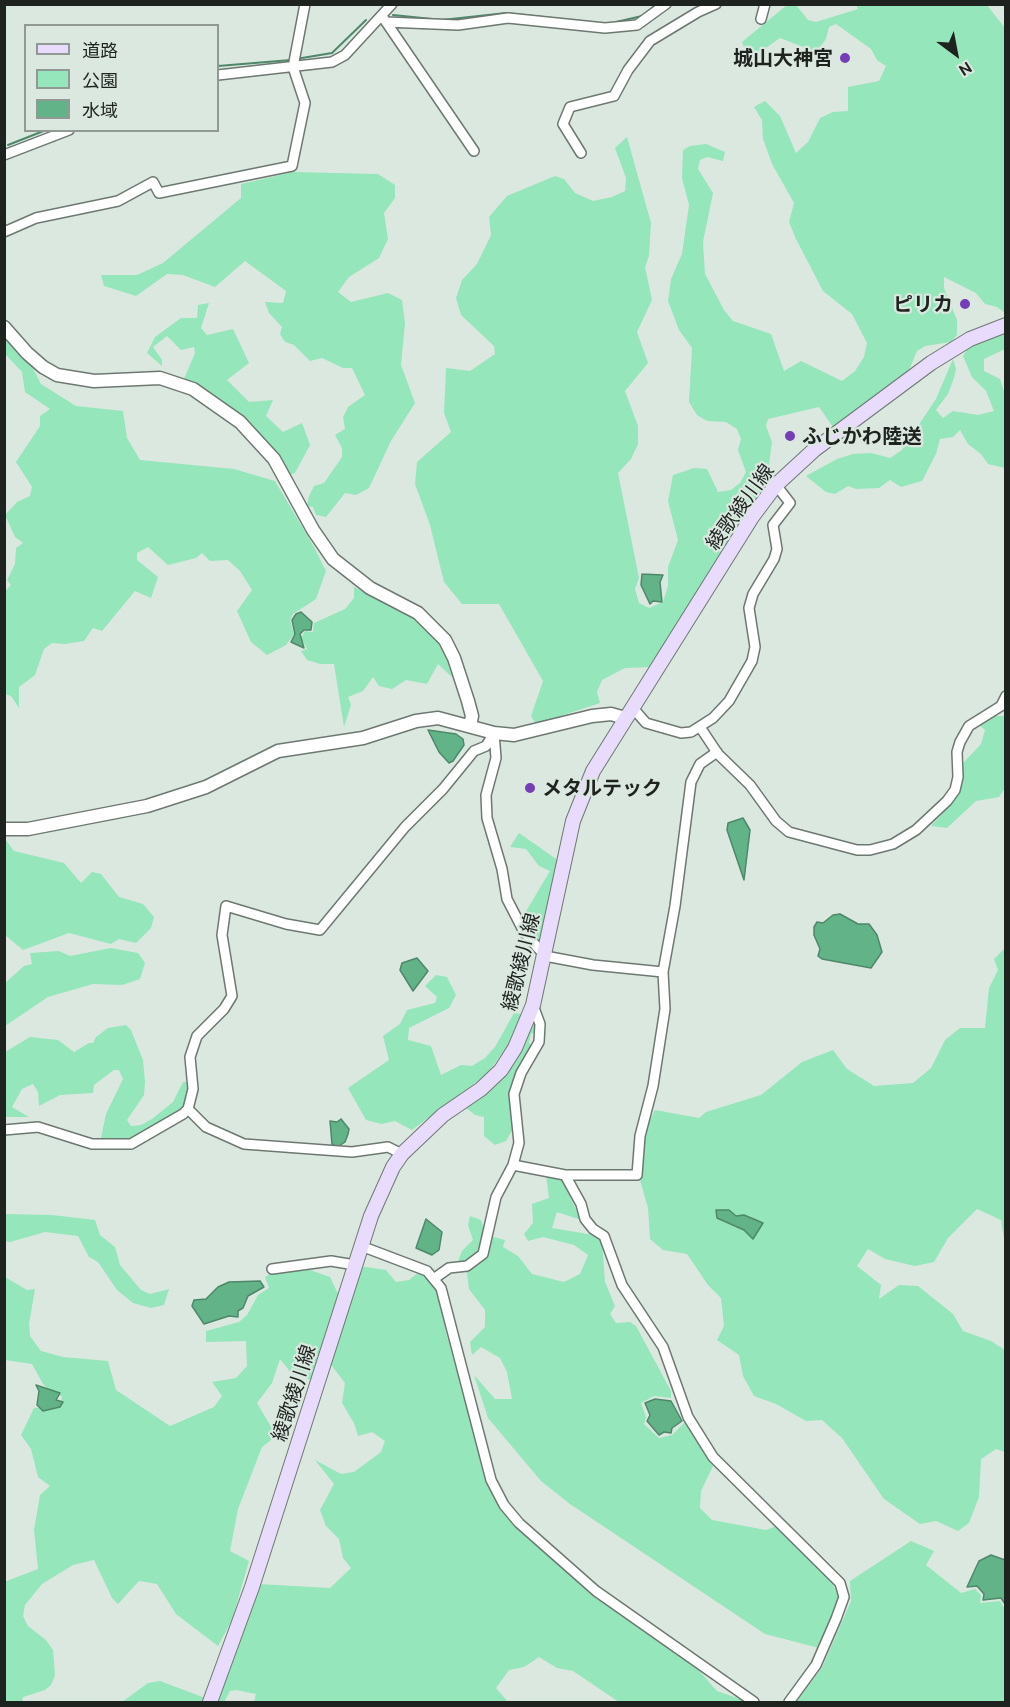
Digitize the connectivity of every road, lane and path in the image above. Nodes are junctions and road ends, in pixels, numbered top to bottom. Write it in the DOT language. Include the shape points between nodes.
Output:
graph roads {
  1 [pos="304,4"];
  2 [pos="392,4"];
  3 [pos="666,4"];
  4 [pos="716,4"];
  5 [pos="765,4"];
  6 [pos="384,19"];
  7 [pos="760,19"];
  8 [pos="637,25"];
  9 [pos="650,42"];
  10 [pos="293,62"];
  11 [pos="219,75"];
  12 [pos="64,132"];
  13 [pos="474,151"];
  14 [pos="581,153"];
  15 [pos="4,154"];
  16 [pos="4,232"];
  17 [pos="1005,325"];
  18 [pos="4,327"];
  19 [pos="776,485"];
  20 [pos="1005,696"];
  21 [pos="629,712"];
  22 [pos="470,726"];
  23 [pos="700,728"];
  24 [pos="494,733"];
  25 [pos="717,752"];
  26 [pos="4,829"];
  27 [pos="545,956"];
  28 [pos="663,972"];
  29 [pos="533,1005"];
  30 [pos="188,1109"];
  31 [pos="4,1130"];
  32 [pos="402,1154"];
  33 [pos="513,1165"];
  34 [pos="565,1175"];
  35 [pos="361,1246"];
  36 [pos="355,1265"];
  37 [pos="272,1269"];
  38 [pos="435,1278"];
  39 [pos="210,1702"];
  40 [pos="754,1702"];
  41 [pos="789,1702"];
  1 -- 10 [label="street"];
  2 -- 6 [label="street"];
  3 -- 8 [label="street"];
  4 -- 9 [label="street"];
  5 -- 7 [label="street"];
  6 -- 8 [label="street" via="458,25 508,18 605,28"];
  6 -- 10 [label="street" via="332,62"];
  6 -- 13 [label="street"];
  8 -- 9 [label="street"];
  9 -- 14 [label="street" via="614,96 570,107 563,124"];
  10 -- 11 [label="street"];
  10 -- 16 [label="street" via="304,104 292,166 159,193 153,182 118,201 36,218"];
  12 -- 15 [label="street"];
  17 -- 19 [label="main road, 綾歌綾川線" via="970,339 932,363 814,450"];
  18 -- 22 [label="street" via="27,353 57,375 94,381 160,378 193,389 240,422 274,459 333,559 370,588 418,613 444,640 468,701"];
  19 -- 21 [label="main road, 綾歌綾川線"];
  19 -- 23 [label="street" via="790,503 773,525 777,549 749,608 755,648 752,661 729,701"];
  20 -- 25 [label="street" via="1001,706 969,726 957,752 955,790 947,801 908,835 870,850 789,832"];
  21 -- 23 [label="street" via="645,723 681,733"];
  21 -- 24 [label="street" via="602,714 523,734"];
  21 -- 27 [label="main road, 綾歌綾川線" via="581,796"];
  22 -- 24 [label="street"];
  22 -- 26 [label="street" via="438,718 363,738 293,747 185,795 147,806 28,829"];
  23 -- 25 [label="street"];
  24 -- 27 [label="street" via="496,758 486,795 487,818 507,899 524,932"];
  24 -- 30 [label="street" via="486,746 474,751 405,827 320,930 226,906 222,935 232,996 197,1036 190,1057 193,1089"];
  25 -- 28 [label="street" via="700,764 691,782"];
  27 -- 28 [label="street"];
  27 -- 29 [label="main road, 綾歌綾川線"];
  28 -- 34 [label="street" via="665,1009 653,1086 640,1136 637,1175"];
  29 -- 32 [label="main road, 綾歌綾川線" via="501,1070 482,1089 421,1133"];
  29 -- 33 [label="street" via="540,1024 539,1042 514,1094 519,1143"];
  30 -- 31 [label="street" via="131,1144 92,1144 38,1127"];
  30 -- 32 [label="street" via="206,1127 244,1144 352,1152 388,1147"];
  32 -- 35 [label="main road, 綾歌綾川線" via="375,1206"];
  33 -- 34 [label="street"];
  33 -- 38 [label="street" via="496,1197 483,1254 467,1266 449,1268"];
  34 -- 41 [label="street" via="585,1219 604,1236 622,1285 663,1347 688,1417 713,1457 840,1583 844,1597 836,1619 816,1665"];
  35 -- 36 [label="main road, 綾歌綾川線"];
  35 -- 38 [label="street" via="427,1271"];
  36 -- 37 [label="street" via="331,1261"];
  36 -- 39 [label="main road, 綾歌綾川線" via="252,1587"];
  38 -- 40 [label="street" via="446,1303 491,1480 504,1505 596,1591"];
}
